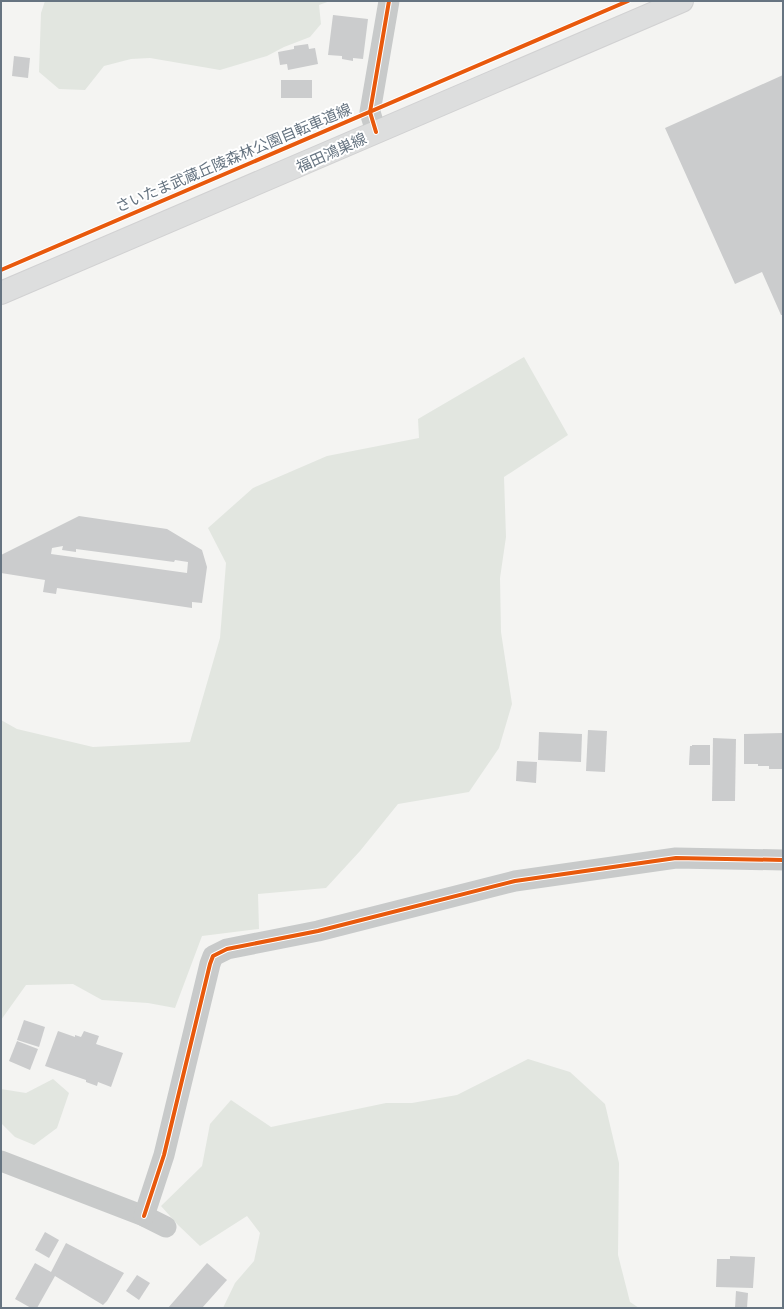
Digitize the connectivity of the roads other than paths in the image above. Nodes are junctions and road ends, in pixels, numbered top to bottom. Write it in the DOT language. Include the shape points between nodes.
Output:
graph roads {
  1 [pos="389,1"];
  2 [pos="682,1"];
  3 [pos="376,132"];
  4 [pos="1,294"];
  5 [pos="783,860"];
  6 [pos="1,1161"];
  7 [pos="144,1216"];
  8 [pos="166,1227"];
  1 -- 3 [label="street" via="370,112"];
  2 -- 3 [label="main road, 福田鴻巣線"];
  3 -- 4 [label="main road, 福田鴻巣線"];
  5 -- 7 [label="street" via="676,858 516,881 318,931 227,949 213,956 164,1155"];
  6 -- 7 [label="street"];
  7 -- 8 [label="street"];
}
